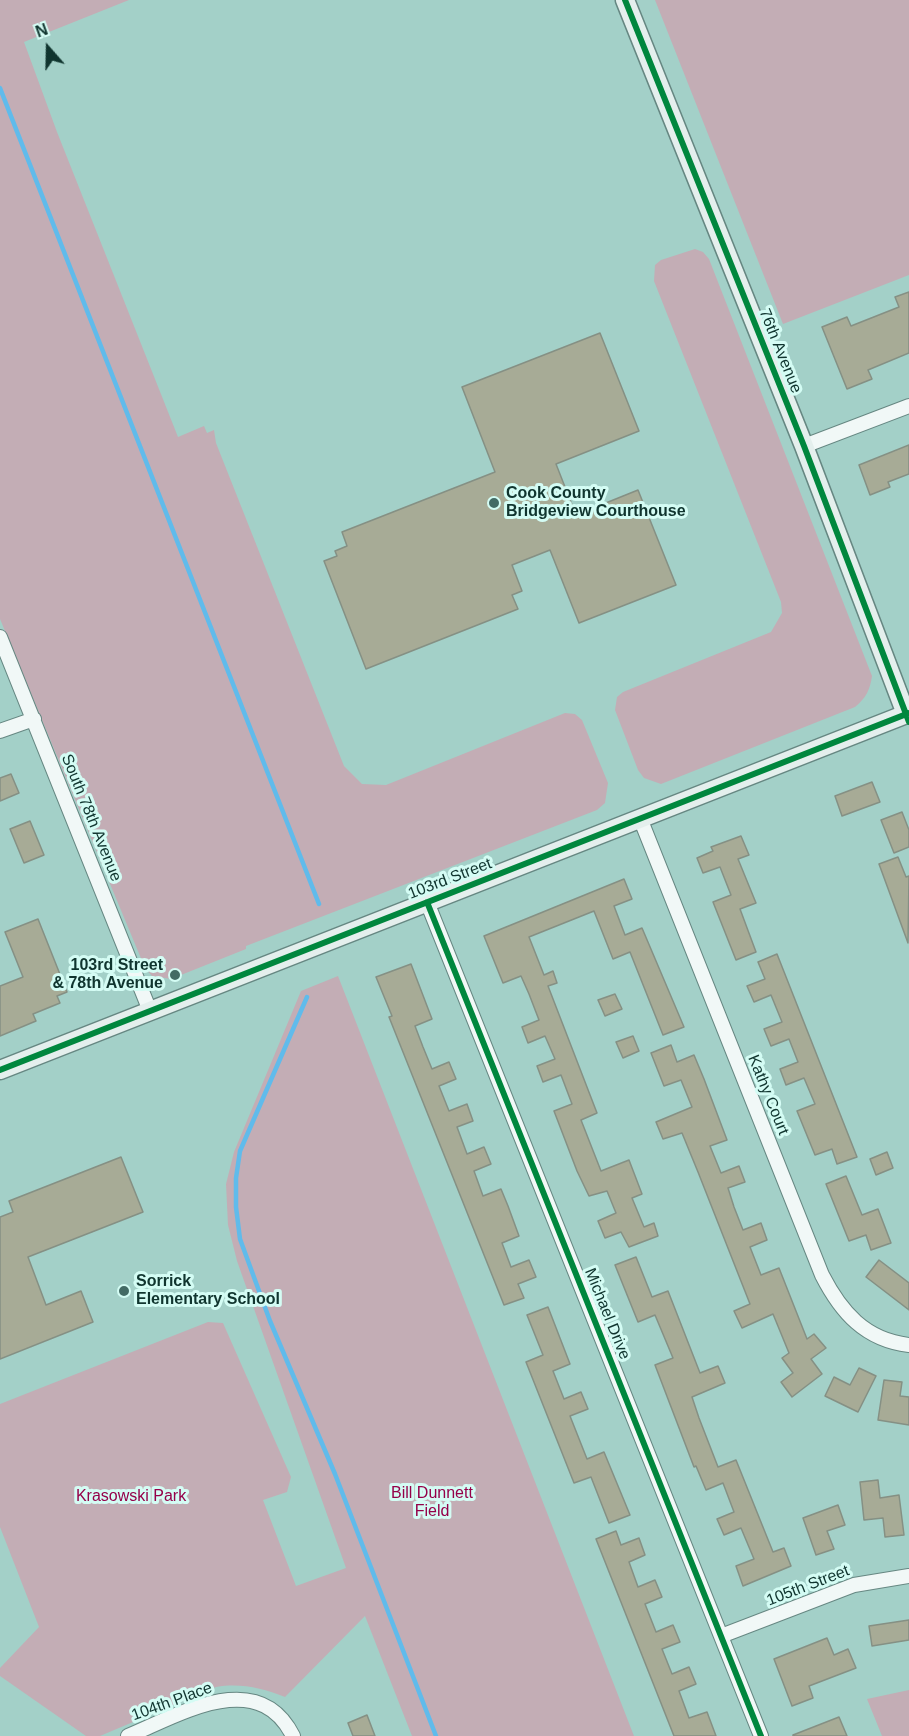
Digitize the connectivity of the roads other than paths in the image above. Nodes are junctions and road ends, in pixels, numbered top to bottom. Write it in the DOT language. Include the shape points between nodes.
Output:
graph roads {
  1 [pos="625,0"];
  2 [pos="909,406"];
  3 [pos="804,446"];
  4 [pos="0,637"];
  5 [pos="908,716"];
  6 [pos="34,718"];
  7 [pos="0,731"];
  8 [pos="640,818"];
  9 [pos="427,902"];
  10 [pos="150,1011"];
  11 [pos="0,1070"];
  12 [pos="909,1345"];
  13 [pos="909,1576"];
  14 [pos="721,1636"];
  15 [pos="128,1736"];
  16 [pos="293,1736"];
  17 [pos="761,1736"];
  1 -- 3 [label="street, 76th Avenue"];
  2 -- 3 [label="street"];
  3 -- 5 [label="street, 76th Avenue"];
  4 -- 6 [label="street, South 78th Avenue"];
  5 -- 8 [label="street, 103rd Street"];
  6 -- 7 [label="street"];
  6 -- 10 [label="street, South 78th Avenue"];
  8 -- 9 [label="street, 103rd Street"];
  8 -- 12 [label="street, Kathy Court" via="822,1275 836,1302 852,1320 870,1333"];
  9 -- 10 [label="street, 103rd Street"];
  9 -- 14 [label="street, Michael Drive"];
  10 -- 11 [label="street, 103rd Street"];
  13 -- 14 [label="street, 105th Street" via="854,1585"];
  14 -- 17 [label="street, Michael Drive"];
  15 -- 16 [label="street, 104th Place" via="214,1702 246,1699 263,1704 288,1725"];
}
